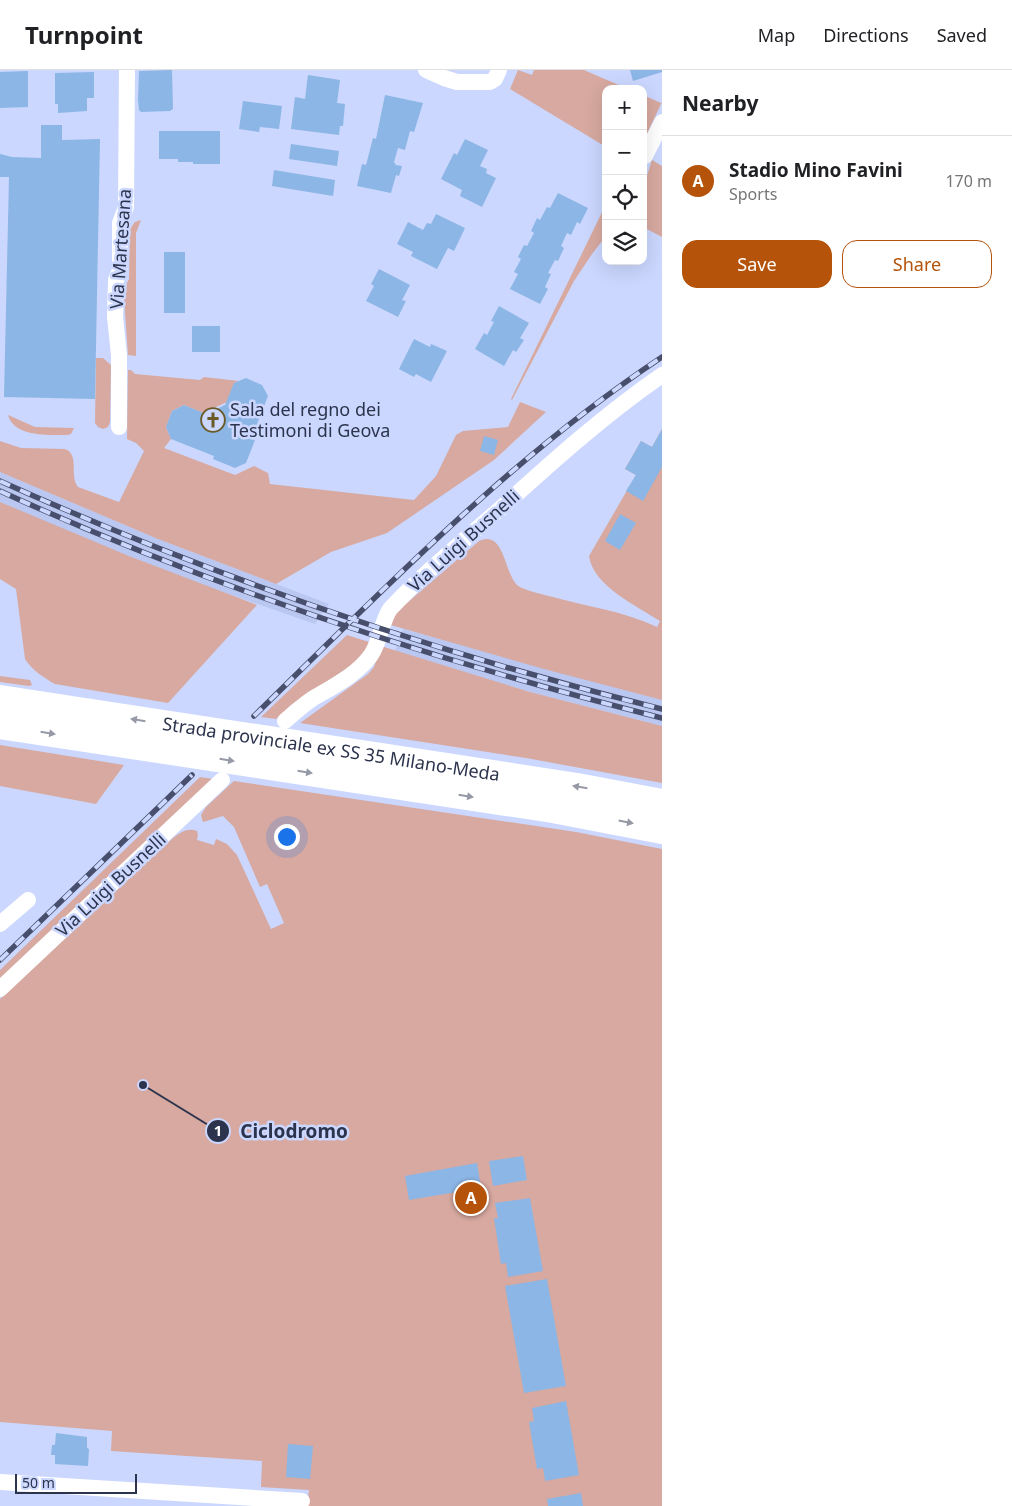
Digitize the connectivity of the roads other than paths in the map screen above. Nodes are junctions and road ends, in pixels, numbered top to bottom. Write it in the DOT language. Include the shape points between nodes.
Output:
graph roads {
  1 [pos="127,70"];
  2 [pos="426,70"];
  3 [pos="499,70"];
  4 [pos="662,122"];
  5 [pos="647,152"];
  6 [pos="662,375"];
  7 [pos="119,427"];
  8 [pos="0,699"];
  9 [pos="0,725"];
  10 [pos="283,731"];
  11 [pos="222,780"];
  12 [pos="662,803"];
  13 [pos="662,830"];
  14 [pos="28,900"];
  15 [pos="0,924"];
  16 [pos="0,989"];
  17 [pos="0,1482"];
  18 [pos="302,1501"];
  1 -- 7 [label="street, Via Martesana" via="126,207 120,223 115,317 119,355"];
  2 -- 3 [label="street" via="457,82 490,82 496,79"];
  4 -- 5 [label="street"];
  6 -- 10 [label="street, Via Luigi Busnelli" via="583,435 390,609 374,650 363,665 299,709"];
  10 -- 8 [label="highway, Strada provinciale ex SS 35 Milano-Meda, one-way" via="221,733"];
  9 -- 13 [label="highway, Strada provinciale ex SS 35 Milano-Meda, one-way" via="594,816"];
  12 -- 10 [label="highway, Strada provinciale ex SS 35 Milano-Meda, one-way"];
  11 -- 16 [label="street, Via Luigi Busnelli"];
  14 -- 15 [label="street"];
  17 -- 18 [label="street"];
}
